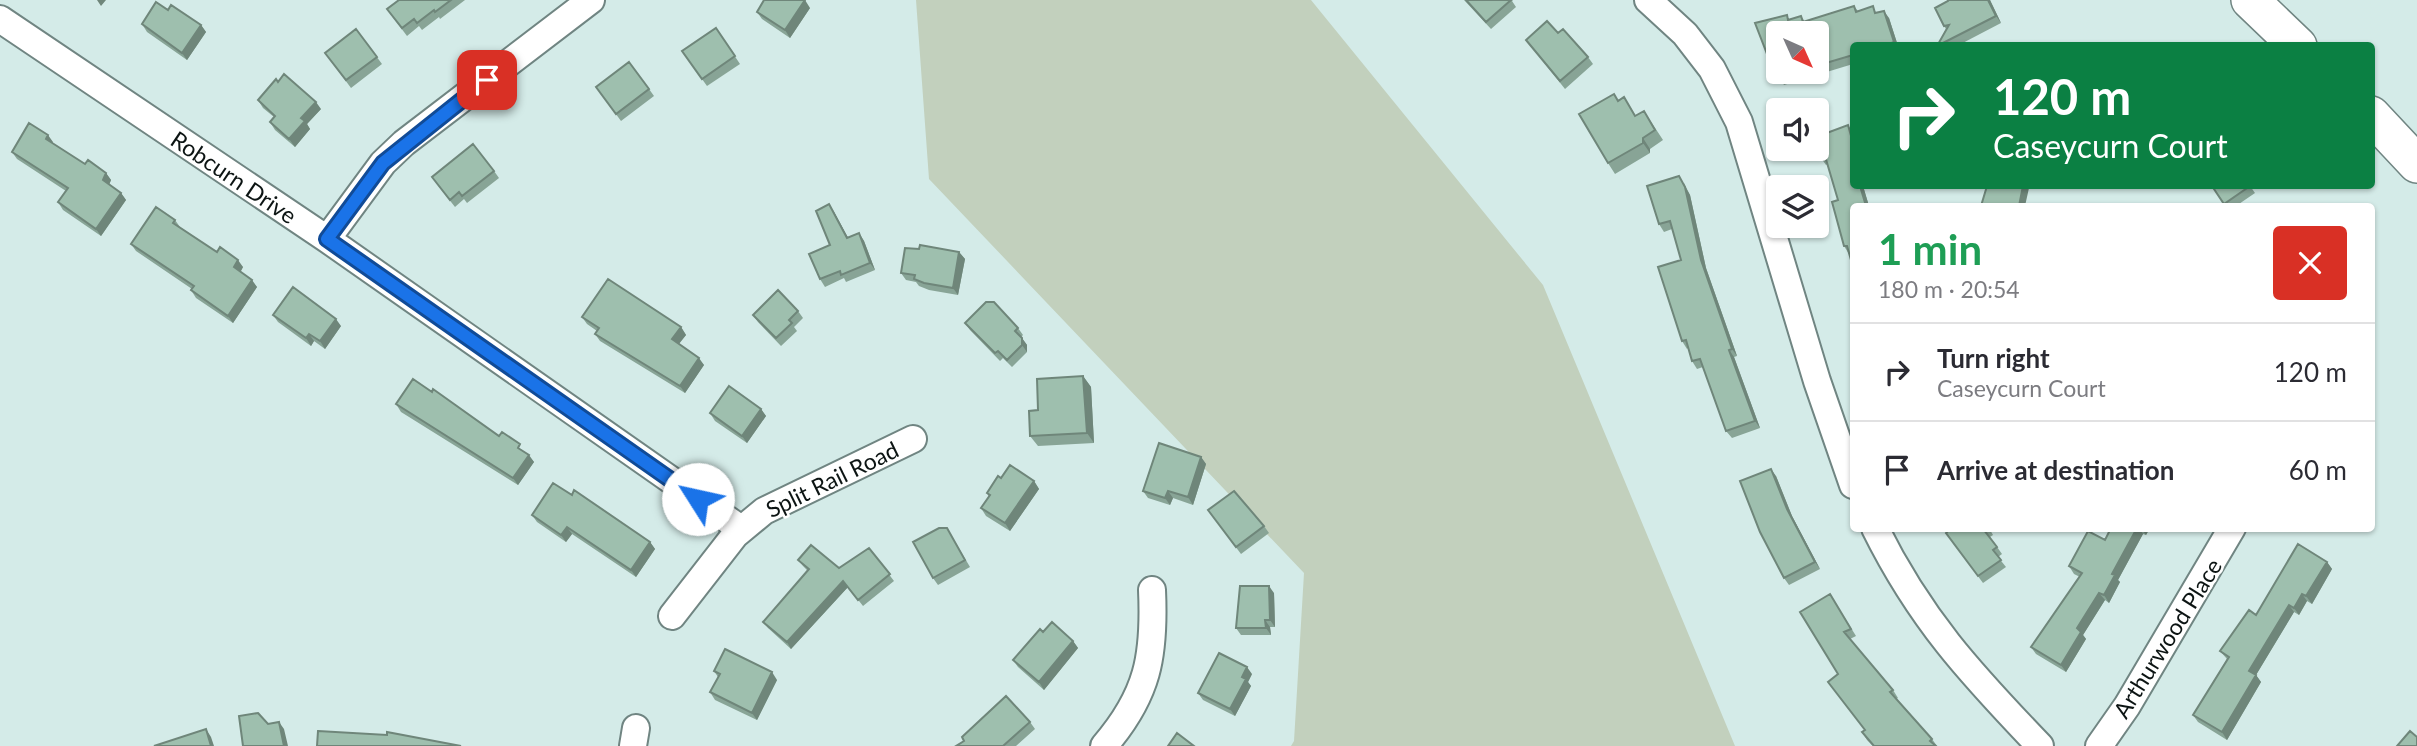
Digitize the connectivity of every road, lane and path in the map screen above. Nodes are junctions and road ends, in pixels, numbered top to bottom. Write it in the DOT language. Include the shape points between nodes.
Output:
graph roads {
  1 [pos="591,0"];
  2 [pos="2250,0"];
  3 [pos="1654,2"];
  4 [pos="0,19"];
  5 [pos="2294,42"];
  6 [pos="2375,119"];
  7 [pos="2417,164"];
  8 [pos="327,239"];
  9 [pos="913,439"];
  10 [pos="1850,477"];
  11 [pos="741,529"];
  12 [pos="1877,532"];
  13 [pos="2230,532"];
  14 [pos="1152,590"];
  15 [pos="671,616"];
  16 [pos="1104,746"];
  17 [pos="2039,746"];
  18 [pos="2099,746"];
  1 -- 8 [label="street" via="404,143 383,163"];
  2 -- 5 [label="main road"];
  3 -- 10 [label="street" via="1712,69 1733,107"];
  4 -- 8 [label="street, Robcurn Drive"];
  6 -- 7 [label="main road"];
  8 -- 11 [label="street, Robcurn Drive"];
  9 -- 11 [label="street, Split Rail Road" via="764,511"];
  11 -- 15 [label="street, Split Rail Road"];
  12 -- 17 [label="street" via="1907,590 1936,631 1967,671"];
  13 -- 18 [label="street, Arthurwood Place"];
  14 -- 16 [label="street" via="1154,635 1144,682 1134,705"];
}
